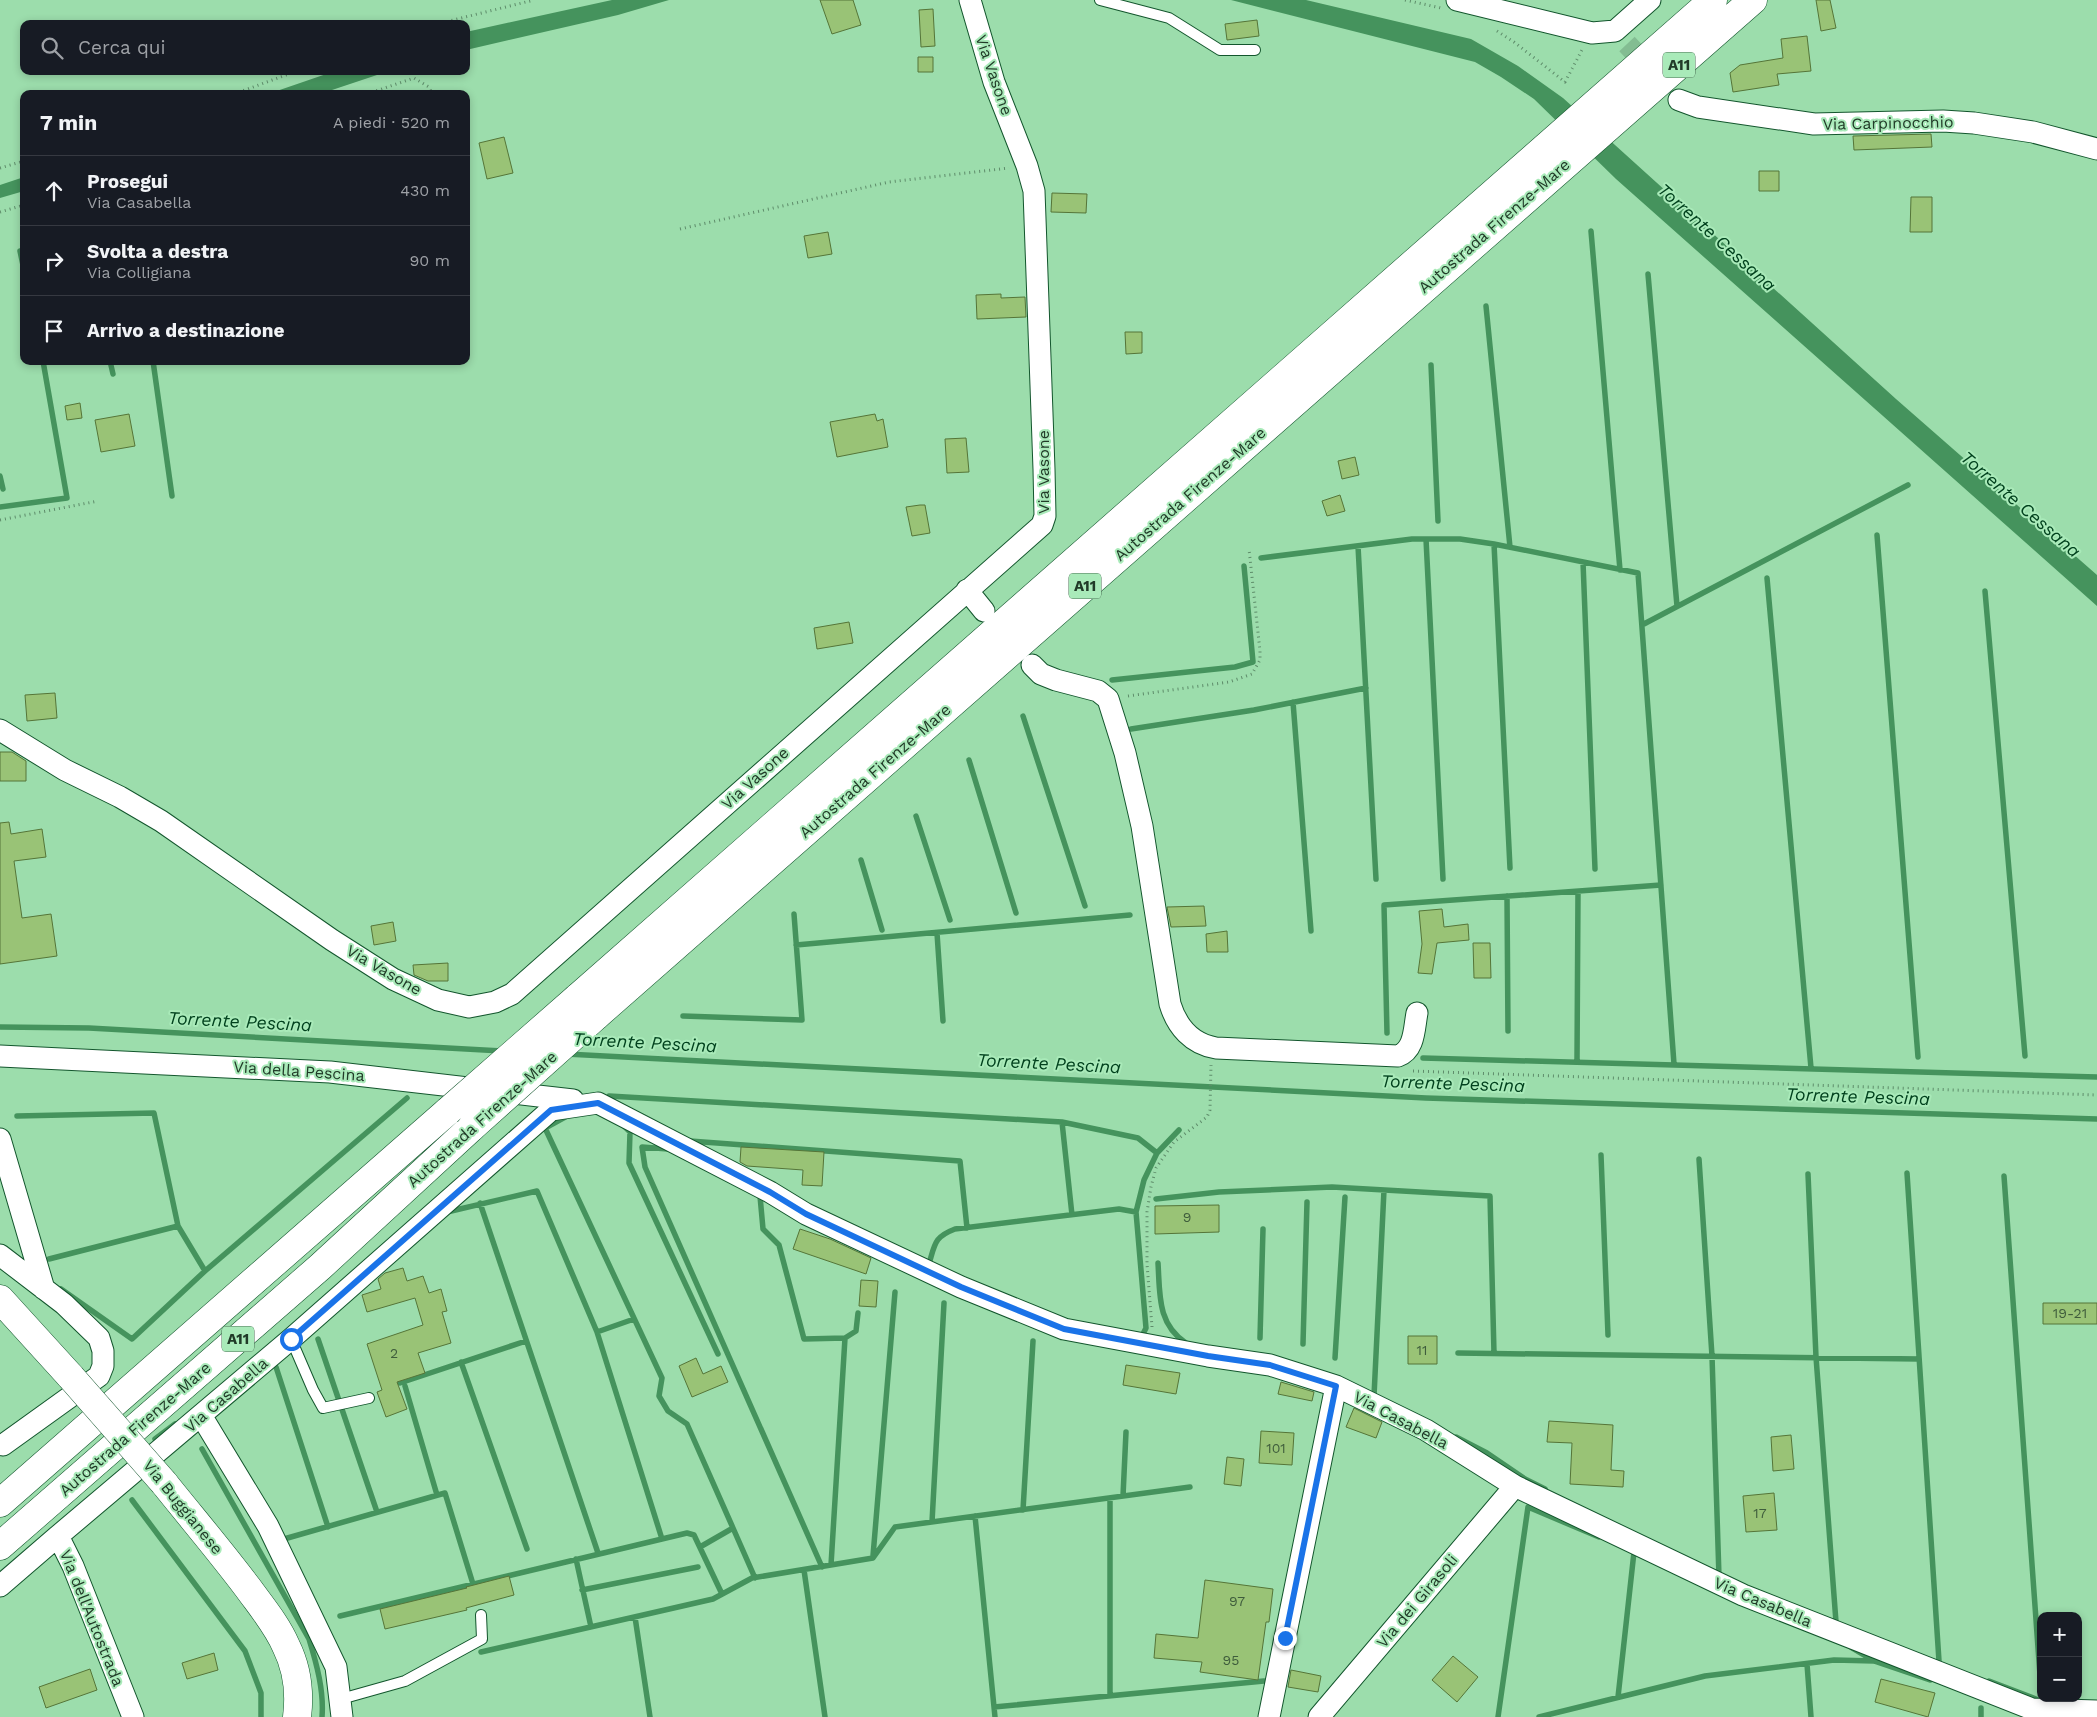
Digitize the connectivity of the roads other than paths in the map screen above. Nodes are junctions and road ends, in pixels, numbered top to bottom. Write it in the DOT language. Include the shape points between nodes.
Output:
graph roads {
  1 [pos="970,0"];
  2 [pos="1100,0"];
  3 [pos="1650,0"];
  4 [pos="1713,0"];
  5 [pos="1753,0"];
  6 [pos="1449,4"];
  7 [pos="1254,50"];
  8 [pos="1679,100"];
  9 [pos="1595,121"];
  10 [pos="2097,149"];
  11 [pos="967,590"];
  12 [pos="984,611"];
  13 [pos="1032,665"];
  14 [pos="0,730"];
  15 [pos="587,1007"];
  16 [pos="1417,1013"];
  17 [pos="0,1056"];
  18 [pos="598,1103"];
  19 [pos="0,1139"];
  20 [pos="0,1255"];
  21 [pos="44,1289"];
  22 [pos="0,1299"];
  23 [pos="291,1339"];
  24 [pos="1336,1386"];
  25 [pos="369,1398"];
  26 [pos="202,1416"];
  27 [pos="1,1444"];
  28 [pos="1515,1486"];
  29 [pos="0,1503"];
  30 [pos="58,1536"];
  31 [pos="0,1546"];
  32 [pos="0,1586"];
  33 [pos="481,1615"];
  34 [pos="342,1708"];
  35 [pos="2097,1711"];
  36 [pos="133,1717"];
  37 [pos="297,1717"];
  38 [pos="1269,1717"];
  39 [pos="1319,1717"];
  1 -- 11 [label="street, Via Vasone" via="994,82 1027,166 1034,199 1045,516 1042,525 1031,536"];
  2 -- 7 [label="lane" via="1169,18 1220,50"];
  3 -- 6 [label="street" via="1621,37"];
  4 -- 9 [label="main road, Autostrada Firenze-Mare / A11"];
  5 -- 9 [label="main road, Autostrada Firenze-Mare / A11"];
  8 -- 10 [label="street, Via Carpinocchio" via="1698,107 1814,124 1974,123 2033,132"];
  9 -- 15 [label="main road, Autostrada Firenze-Mare / A11"];
  11 -- 12 [label="street"];
  11 -- 14 [label="street, Via Vasone" via="512,994 484,1006 469,1007 438,1000 393,979 161,821 65,770"];
  13 -- 16 [label="street" via="1041,674 1098,691 1108,699 1140,817 1170,1004 1185,1033 1216,1048 1398,1056 1410,1046"];
  15 -- 29 [label="main road, Autostrada Firenze-Mare / A11, bridge" via="448,1111"];
  15 -- 31 [label="main road, Autostrada Firenze-Mare / A11, bridge" via="472,1127 320,1267"];
  17 -- 18 [label="street, Via della Pescina" via="330,1072"];
  18 -- 23 [label="street, Via Casabella" via="551,1110"];
  18 -- 24 [label="street, Via Casabella" via="806,1214 961,1287 1064,1329 1270,1365"];
  19 -- 21 [label="street"];
  20 -- 21 [label="street"];
  21 -- 27 [label="street" via="99,1338 104,1366 100,1376"];
  22 -- 37 [label="main road, Via Buggianese, bridge" via="164,1483 265,1611 286,1646 297,1678"];
  23 -- 25 [label="lane" via="323,1408"];
  23 -- 26 [label="street, Via Casabella"];
  24 -- 28 [label="street, Via Casabella" via="1426,1430"];
  24 -- 38 [label="street"];
  26 -- 30 [label="street, Via Casabella"];
  26 -- 34 [label="street" via="268,1526 336,1667"];
  28 -- 35 [label="street, Via Casabella" via="1743,1595 2032,1709"];
  28 -- 39 [label="street, Via dei Girasoli"];
  30 -- 32 [label="street, Via dell'Autostrada"];
  30 -- 36 [label="street, Via dell'Autostrada"];
  33 -- 34 [label="lane" via="482,1639 405,1681"];
}
